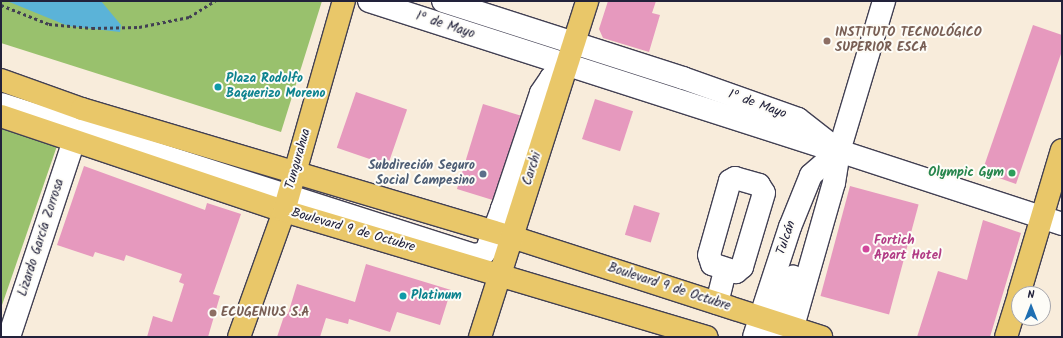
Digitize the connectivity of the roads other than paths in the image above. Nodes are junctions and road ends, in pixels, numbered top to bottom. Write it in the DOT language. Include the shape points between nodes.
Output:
graph roads {
  1 [pos="344,1"];
  2 [pos="369,1"];
  3 [pos="443,1"];
  4 [pos="587,1"];
  5 [pos="884,1"];
  6 [pos="574,43"];
  7 [pos="566,66"];
  8 [pos="1,80"];
  9 [pos="1,94"];
  10 [pos="1,104"];
  11 [pos="1,116"];
  12 [pos="74,140"];
  13 [pos="1062,150"];
  14 [pos="839,151"];
  15 [pos="295,174"];
  16 [pos="285,204"];
  17 [pos="757,219"];
  18 [pos="1052,221"];
  19 [pos="790,227"];
  20 [pos="503,234"];
  21 [pos="725,270"];
  22 [pos="500,273"];
  23 [pos="1023,286"];
  24 [pos="717,303"];
  25 [pos="1011,320"];
  26 [pos="774,330"];
  27 [pos="9,337"];
  28 [pos="239,337"];
  29 [pos="480,337"];
  30 [pos="707,337"];
  31 [pos="821,337"];
  32 [pos="1006,337"];
  1 -- 15 [label="main road, Tungurahua"];
  2 -- 7 [label="street, 1º de Mayo"];
  3 -- 6 [label="street, 1º de Mayo"];
  4 -- 6 [label="main road, Carchi"];
  5 -- 14 [label="street"];
  6 -- 7 [label="main road, Carchi"];
  6 -- 14 [label="street, 1º de Mayo" via="798,119"];
  7 -- 14 [label="street, 1º de Mayo"];
  7 -- 20 [label="main road, Carchi"];
  7 -- 20 [label="street" via="551,78 541,93 502,209"];
  8 -- 15 [label="main road, Boulevard 9 de Octubre" via="82,109"];
  9 -- 15 [label="street" via="272,180"];
  10 -- 16 [label="street, Boulevard 9 de Octubre"];
  11 -- 12 [label="main road, Boulevard 9 de Octubre"];
  12 -- 16 [label="main road, Boulevard 9 de Octubre"];
  12 -- 27 [label="street, Lizardo García Zorrosa"];
  13 -- 18 [label="main road"];
  14 -- 18 [label="street, 1º de Mayo"];
  14 -- 19 [label="street, Tulcán" via="811,175"];
  14 -- 26 [label="street" via="834,183"];
  15 -- 16 [label="main road, Tungurahua"];
  15 -- 20 [label="main road, Boulevard 9 de Octubre"];
  16 -- 20 [label="street, Boulevard 9 de Octubre" via="475,255 484,253"];
  16 -- 22 [label="main road, Boulevard 9 de Octubre"];
  16 -- 28 [label="main road, Tungurahua"];
  17 -- 19 [label="street"];
  17 -- 21 [label="street" via="740,270"];
  17 -- 21 [label="street" via="763,189 759,185 733,178 708,255 712,264"];
  18 -- 23 [label="main road"];
  19 -- 26 [label="street, Tulcán"];
  20 -- 22 [label="main road, Carchi"];
  20 -- 24 [label="main road, Boulevard 9 de Octubre"];
  21 -- 24 [label="street"];
  22 -- 29 [label="main road, Carchi"];
  22 -- 30 [label="main road, Boulevard 9 de Octubre"];
  24 -- 26 [label="main road, Boulevard 9 de Octubre"];
  25 -- 32 [label="main road"];
  26 -- 31 [label="main road, Boulevard 9 de Octubre"];
}
